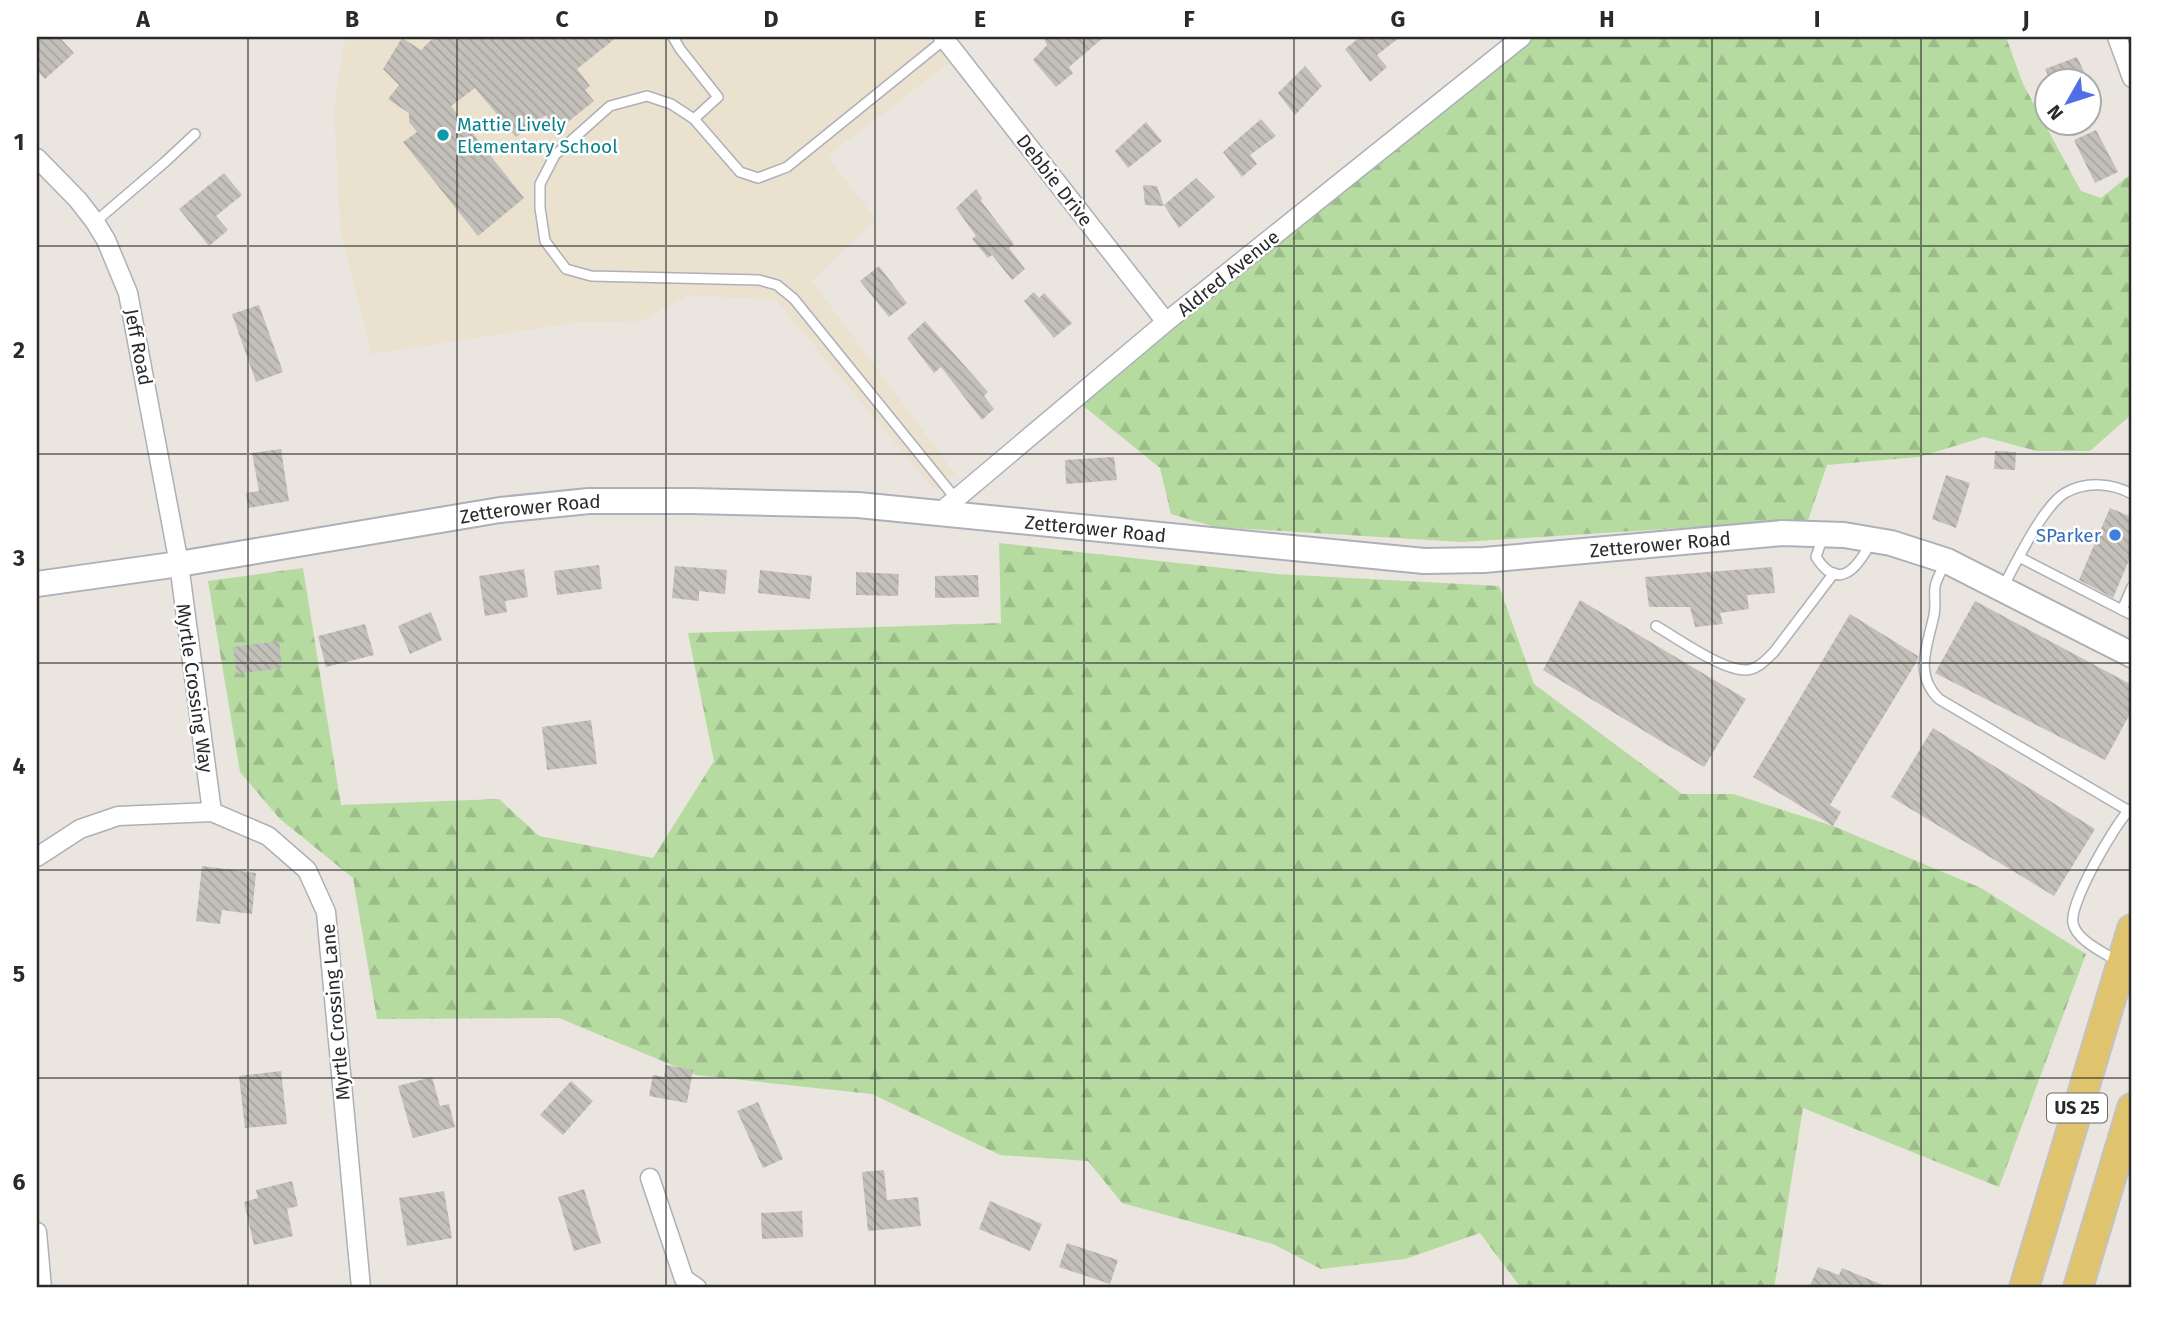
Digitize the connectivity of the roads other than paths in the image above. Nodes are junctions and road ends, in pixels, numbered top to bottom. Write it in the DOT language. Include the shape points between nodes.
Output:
graph roads {
  1 [pos="673,37"];
  2 [pos="1522,37"];
  3 [pos="2117,37"];
  4 [pos="945,38"];
  5 [pos="2132,78"];
  6 [pos="694,118"];
  7 [pos="195,134"];
  8 [pos="37,158"];
  9 [pos="95,222"];
  10 [pos="1166,323"];
  11 [pos="2132,494"];
  12 [pos="947,506"];
  13 [pos="1824,534"];
  14 [pos="1872,540"];
  15 [pos="2019,557"];
  16 [pos="1947,561"];
  17 [pos="179,564"];
  18 [pos="1835,573"];
  19 [pos="37,584"];
  20 [pos="2132,587"];
  21 [pos="2002,589"];
  22 [pos="2122,610"];
  23 [pos="2132,615"];
  24 [pos="1656,626"];
  25 [pos="2130,649"];
  26 [pos="2130,809"];
  27 [pos="212,812"];
  28 [pos="37,857"];
  29 [pos="2132,929"];
  30 [pos="2121,963"];
  31 [pos="2132,1108"];
  32 [pos="650,1178"];
  33 [pos="37,1232"];
  34 [pos="42,1288"];
  35 [pos="361,1288"];
  36 [pos="698,1288"];
  37 [pos="2024,1288"];
  38 [pos="2078,1288"];
  1 -- 6 [label="lane" via="718,97"];
  2 -- 10 [label="street, Aldred Avenue"];
  3 -- 5 [label="street"];
  4 -- 6 [label="lane" via="787,167 758,178 740,172"];
  4 -- 10 [label="street, Debbie Drive"];
  6 -- 12 [label="lane" via="647,96 610,106 555,155 540,184 545,241 566,269 591,276 760,280 777,285 794,299"];
  7 -- 9 [label="lane"];
  8 -- 9 [label="street, Jeff Road"];
  9 -- 17 [label="street, Jeff Road" via="128,293"];
  10 -- 12 [label="street, Aldred Avenue"];
  11 -- 15 [label="lane" via="2119,486 2088,484 2064,493 2042,518"];
  12 -- 13 [label="street, Zetterower Road" via="1424,561 1484,560 1782,533"];
  12 -- 17 [label="street, Zetterower Road" via="589,501 500,510"];
  13 -- 14 [label="street, Zetterower Road"];
  13 -- 18 [label="lane" via="1816,557 1823,568"];
  14 -- 16 [label="street, Zetterower Road"];
  14 -- 18 [label="lane" via="1854,569"];
  15 -- 21 [label="lane"];
  15 -- 22 [label="lane"];
  16 -- 21 [label="street, Zetterower Road"];
  16 -- 26 [label="lane" via="1935,584 1935,613 1925,648 1929,689"];
  17 -- 19 [label="street, Zetterower Road"];
  17 -- 27 [label="street, Myrtle Crossing Way"];
  18 -- 24 [label="lane" via="1774,652 1747,670 1722,664"];
  20 -- 22 [label="lane"];
  21 -- 25 [label="street, Zetterower Road"];
  22 -- 23 [label="lane"];
  26 -- 30 [label="lane" via="2093,865 2073,909 2078,934"];
  27 -- 28 [label="street, Myrtle Crossing Lane" via="118,816 80,829"];
  27 -- 35 [label="street, Myrtle Crossing Lane" via="268,836 307,870 326,912"];
  29 -- 30 [label="main road, US 25"];
  30 -- 37 [label="main road, US 25"];
  31 -- 38 [label="main road, US 25"];
  32 -- 36 [label="street" via="684,1279"];
  33 -- 34 [label="street"];
}
